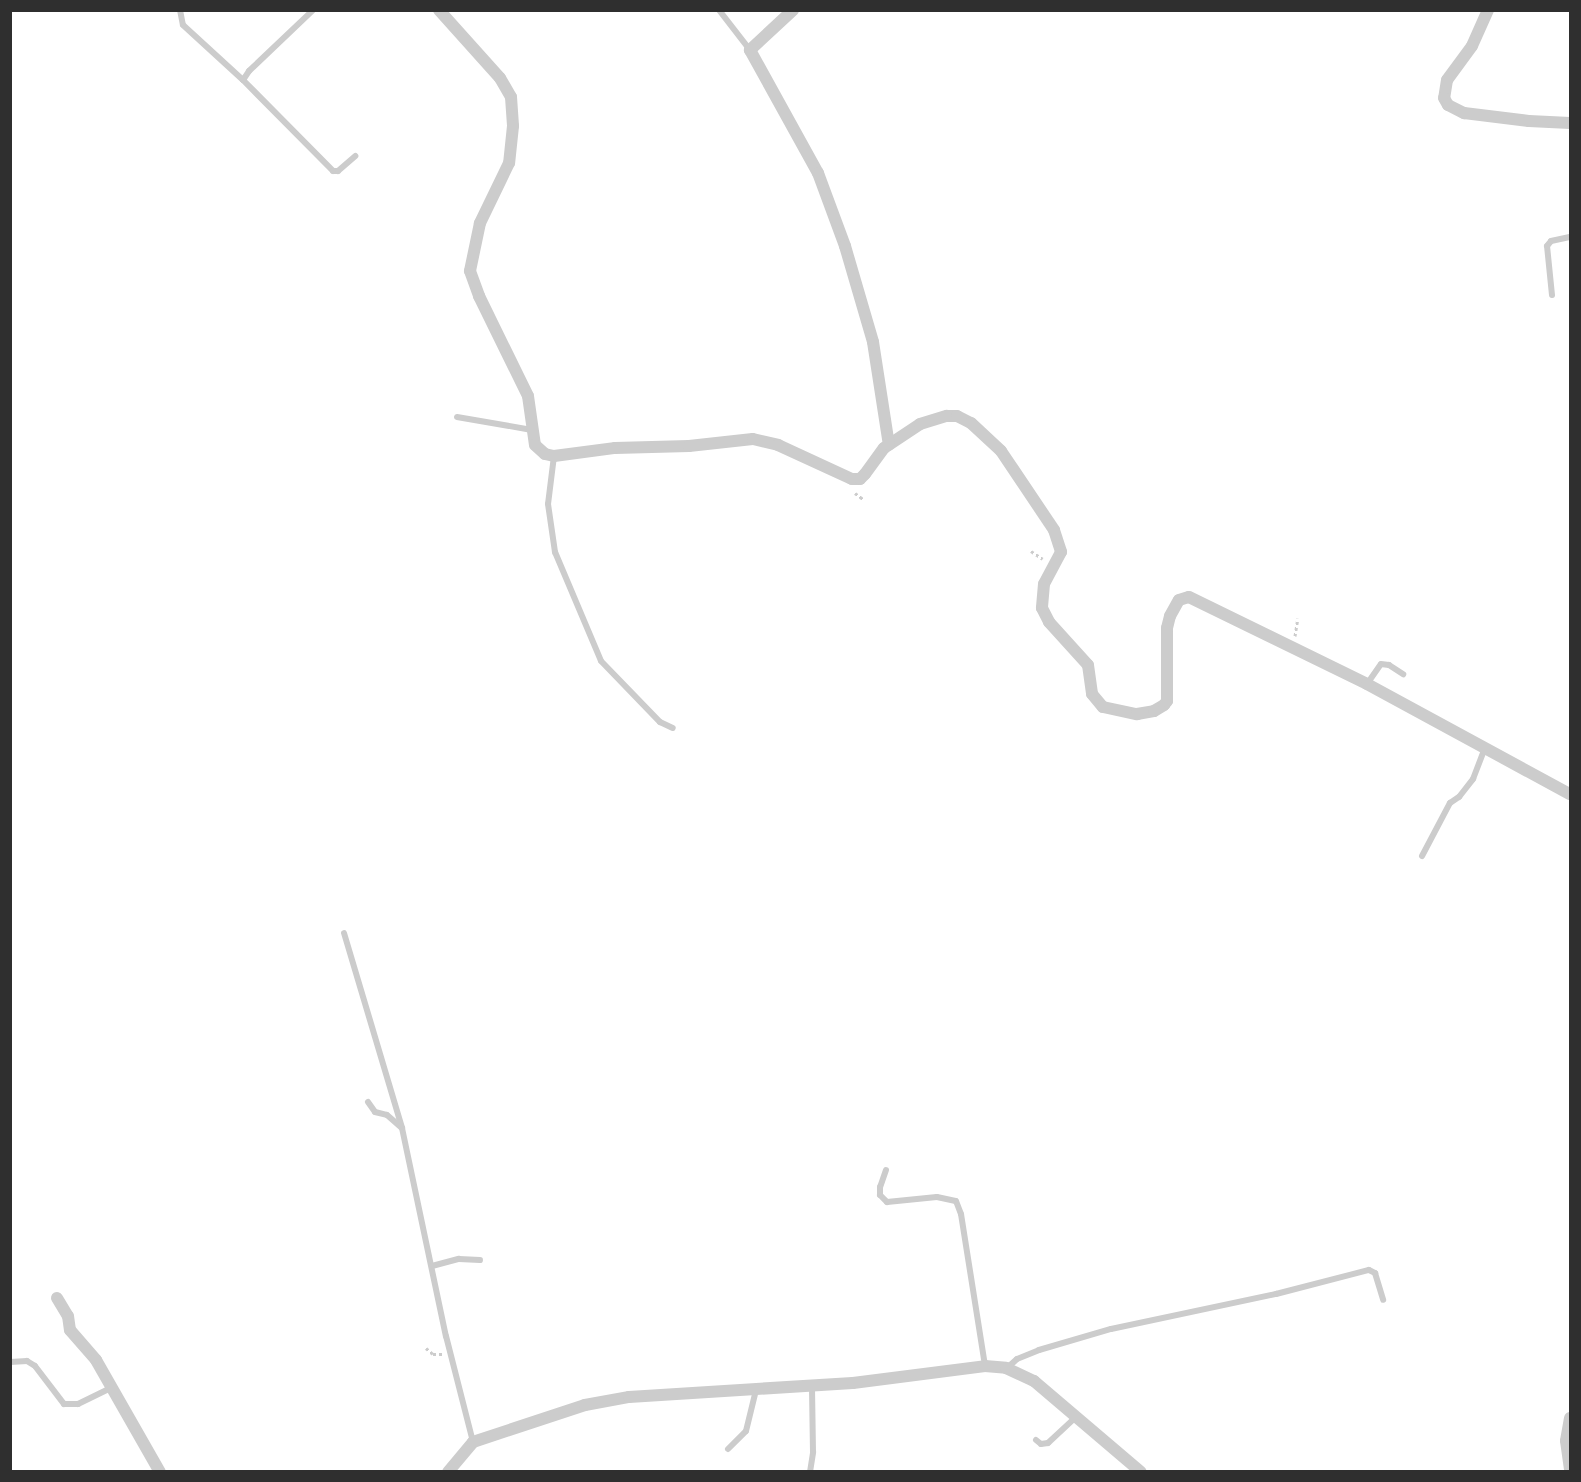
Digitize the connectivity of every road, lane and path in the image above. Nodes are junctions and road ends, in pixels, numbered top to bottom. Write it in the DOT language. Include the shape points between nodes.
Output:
graph roads {
  1 [pos="180,10"];
  2 [pos="313,10"];
  3 [pos="440,10"];
  4 [pos="719,10"];
  5 [pos="793,10"];
  6 [pos="1488,10"];
  7 [pos="750,50"];
  8 [pos="243,80"];
  9 [pos="1570,123"];
  10 [pos="355,156"];
  11 [pos="1570,237"];
  12 [pos="1552,295"];
  13 [pos="457,417"];
  14 [pos="532,430"];
  15 [pos="889,445"];
  16 [pos="554,456"];
  17 [pos="1298,618"];
  18 [pos="1293,646"];
  19 [pos="1402,674"];
  20 [pos="1367,684"];
  21 [pos="673,728"];
  22 [pos="1485,748"];
  23 [pos="1570,794"];
  24 [pos="1422,856"];
  25 [pos="344,933"];
  26 [pos="368,1102"];
  27 [pos="402,1128"];
  28 [pos="886,1170"];
  29 [pos="480,1260"];
  30 [pos="432,1266"];
  31 [pos="57,1298"];
  32 [pos="1383,1300"];
  33 [pos="426,1348"];
  34 [pos="450,1354"];
  35 [pos="10,1362"];
  36 [pos="985,1366"];
  37 [pos="1006,1368"];
  38 [pos="812,1386"];
  39 [pos="111,1388"];
  40 [pos="756,1390"];
  41 [pos="1076,1417"];
  42 [pos="1570,1418"];
  43 [pos="1036,1440"];
  44 [pos="473,1442"];
  45 [pos="728,1449"];
  46 [pos="1570,1471"];
  47 [pos="160,1472"];
  48 [pos="448,1472"];
  49 [pos="810,1472"];
  50 [pos="1141,1472"];
  1 -- 8 [label="lane" via="183,25"];
  2 -- 8 [label="lane"];
  3 -- 14 [label="street" via="500,78 511,97 509,163 480,223 470,272 528,396"];
  4 -- 7 [label="lane"];
  5 -- 7 [label="street"];
  6 -- 9 [label="street" via="1472,46 1447,80 1444,98 1448,105 1464,113"];
  7 -- 15 [label="street" via="818,173 845,246 873,342"];
  8 -- 10 [label="lane" via="333,171"];
  11 -- 12 [label="lane" via="1551,241 1547,246"];
  13 -- 14 [label="lane"];
  14 -- 16 [label="street" via="535,445"];
  15 -- 16 [label="street" via="860,479 852,479 778,445 753,439"];
  15 -- 18 [label="street" via="920,424 957,416 1001,451 1060,543 1059,560 1044,584 1042,608 1049,622 1088,665 1092,694 1103,707 1137,714 1164,705 1167,628 1175,606 1184,597"];
  16 -- 21 [label="lane" via="548,504 555,552 601,661 660,722"];
  17 -- 18 [label="path"];
  18 -- 20 [label="street"];
  19 -- 20 [label="lane" via="1380,664"];
  20 -- 22 [label="street"];
  22 -- 23 [label="street"];
  22 -- 24 [label="lane" via="1473,779 1450,802"];
  25 -- 27 [label="lane"];
  26 -- 27 [label="lane" via="373,1110 387,1115"];
  27 -- 30 [label="lane"];
  28 -- 36 [label="lane" via="880,1195 887,1202 937,1197 956,1201"];
  29 -- 30 [label="lane" via="459,1258"];
  30 -- 34 [label="lane"];
  31 -- 39 [label="street" via="68,1316 70,1330 96,1360"];
  32 -- 37 [label="lane" via="1375,1273 1369,1270 1111,1329 1039,1350"];
  33 -- 34 [label="path" via="433,1354"];
  34 -- 44 [label="lane"];
  35 -- 39 [label="lane" via="27,1361 35,1366 64,1404 78,1404"];
  36 -- 37 [label="street"];
  36 -- 38 [label="street"];
  37 -- 41 [label="street" via="1034,1381"];
  38 -- 40 [label="street"];
  38 -- 49 [label="lane"];
  39 -- 47 [label="street"];
  40 -- 44 [label="street" via="629,1398 585,1405"];
  40 -- 45 [label="lane" via="746,1431"];
  41 -- 43 [label="lane" via="1047,1443"];
  41 -- 50 [label="street"];
  42 -- 46 [label="street" via="1566,1442"];
  44 -- 48 [label="street"];
}
